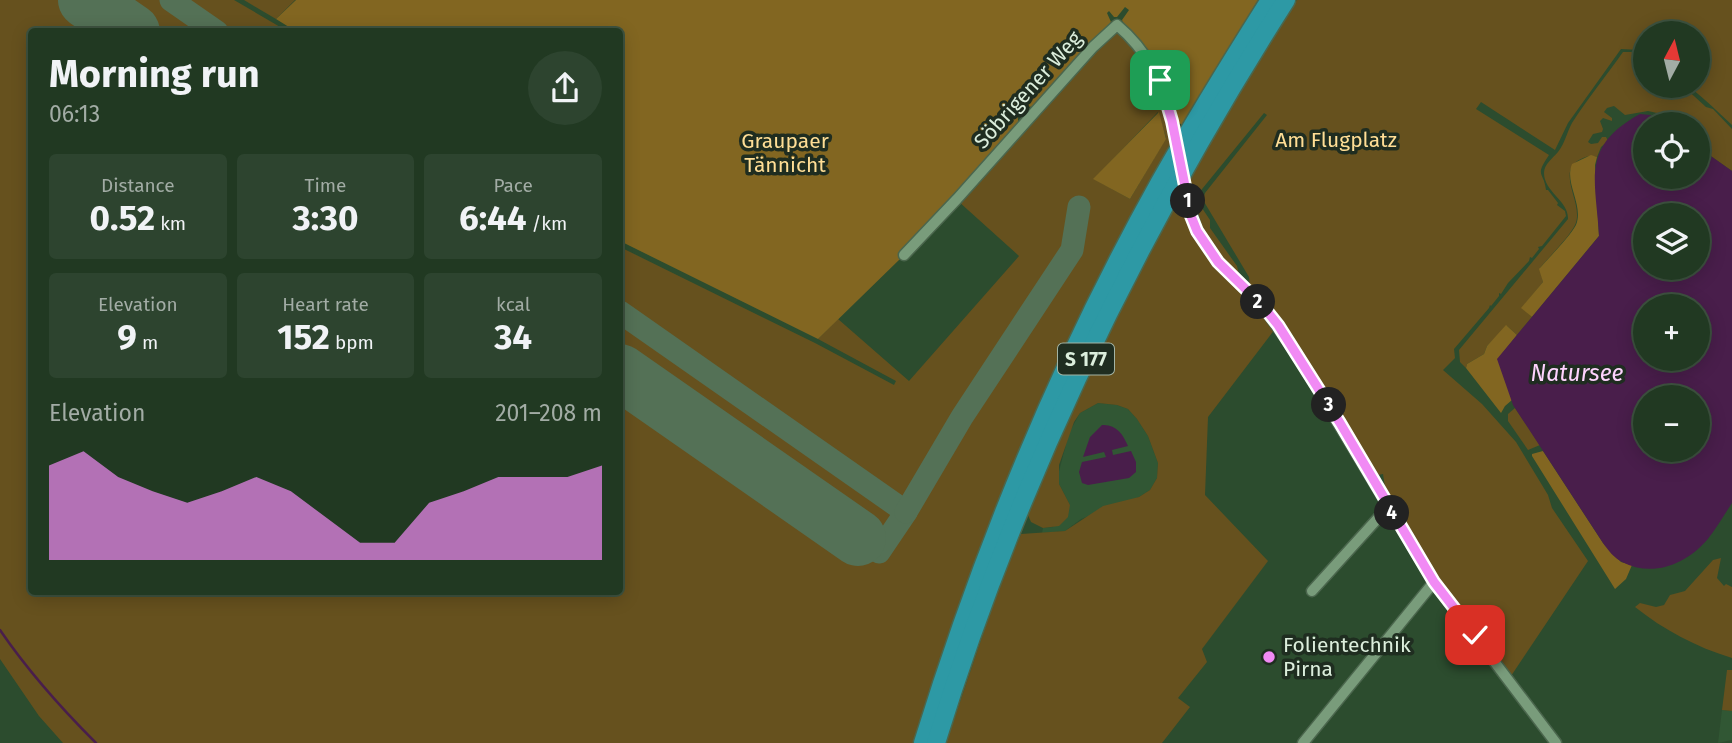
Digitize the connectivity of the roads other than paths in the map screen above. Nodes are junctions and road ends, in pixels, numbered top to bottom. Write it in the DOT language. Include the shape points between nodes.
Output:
graph roads {
  1 [pos="1270,0"];
  2 [pos="1286,0"];
  3 [pos="904,255"];
  4 [pos="1389,506"];
  5 [pos="1434,582"];
  6 [pos="1312,591"];
  7 [pos="923,743"];
  8 [pos="936,743"];
  9 [pos="1303,743"];
  10 [pos="1556,743"];
  1 -- 7 [label="highway, S 177" via="1159,183 1092,314 988,553"];
  2 -- 8 [label="highway, S 177" via="1195,148 1104,318 1014,524"];
  3 -- 4 [label="street, Söbrigener Weg, bridge" via="1117,25 1135,41 1160,80 1197,231 1229,275 1278,325"];
  4 -- 5 [label="street, Söbrigener Weg"];
  4 -- 6 [label="street"];
  5 -- 9 [label="street"];
  5 -- 10 [label="street, Söbrigener Weg"];
}
